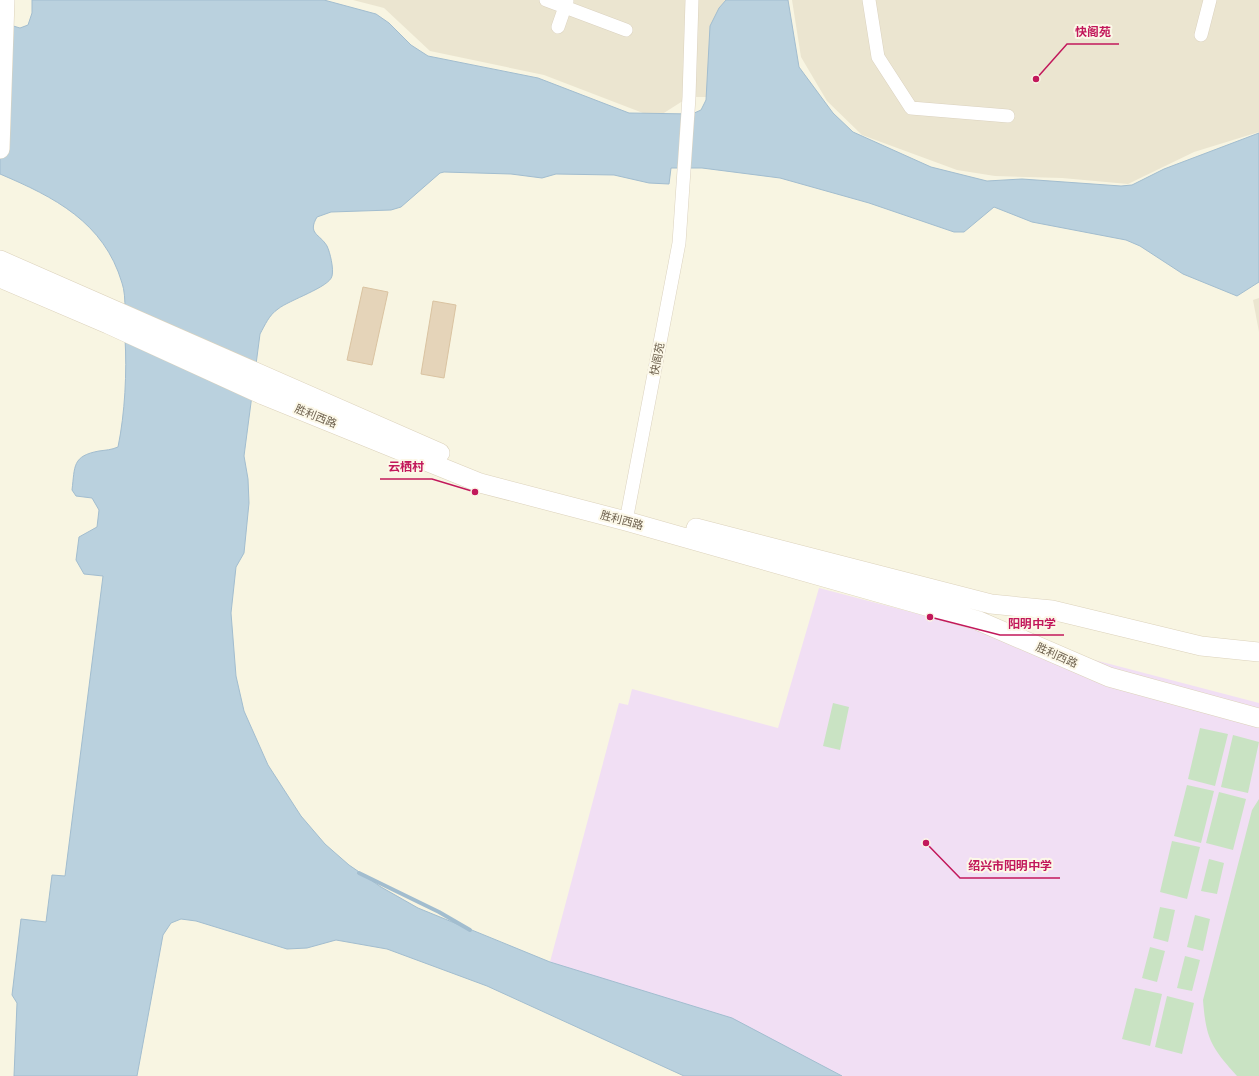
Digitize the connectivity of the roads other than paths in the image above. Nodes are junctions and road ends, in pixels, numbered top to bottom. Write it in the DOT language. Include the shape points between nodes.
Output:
graph roads {
  1 [pos="5,0"];
  2 [pos="546,0"];
  3 [pos="692,0"];
  4 [pos="869,0"];
  5 [pos="1210,0"];
  6 [pos="566,4"];
  7 [pos="558,28"];
  8 [pos="626,30"];
  9 [pos="1202,35"];
  10 [pos="1008,116"];
  11 [pos="0,149"];
  12 [pos="0,260"];
  13 [pos="0,278"];
  14 [pos="112,317"];
  15 [pos="628,516"];
  16 [pos="1259,652"];
  17 [pos="1259,718"];
  1 -- 11 [label="main road"];
  2 -- 6 [label="street"];
  3 -- 15 [label="street, 快阁苑" via="684,196 679,243"];
  4 -- 10 [label="street" via="878,57 911,108"];
  5 -- 9 [label="street"];
  6 -- 7 [label="street"];
  6 -- 8 [label="street"];
  12 -- 14 [label="main road, 胜利西路"];
  13 -- 14 [label="main road, 胜利西路"];
  14 -- 15 [label="main road, 胜利西路" via="265,386 484,473"];
  15 -- 16 [label="main road, 胜利西路" via="991,604 1052,610 1201,646"];
  15 -- 17 [label="main road, 胜利西路" via="979,621 1109,677"];
}
